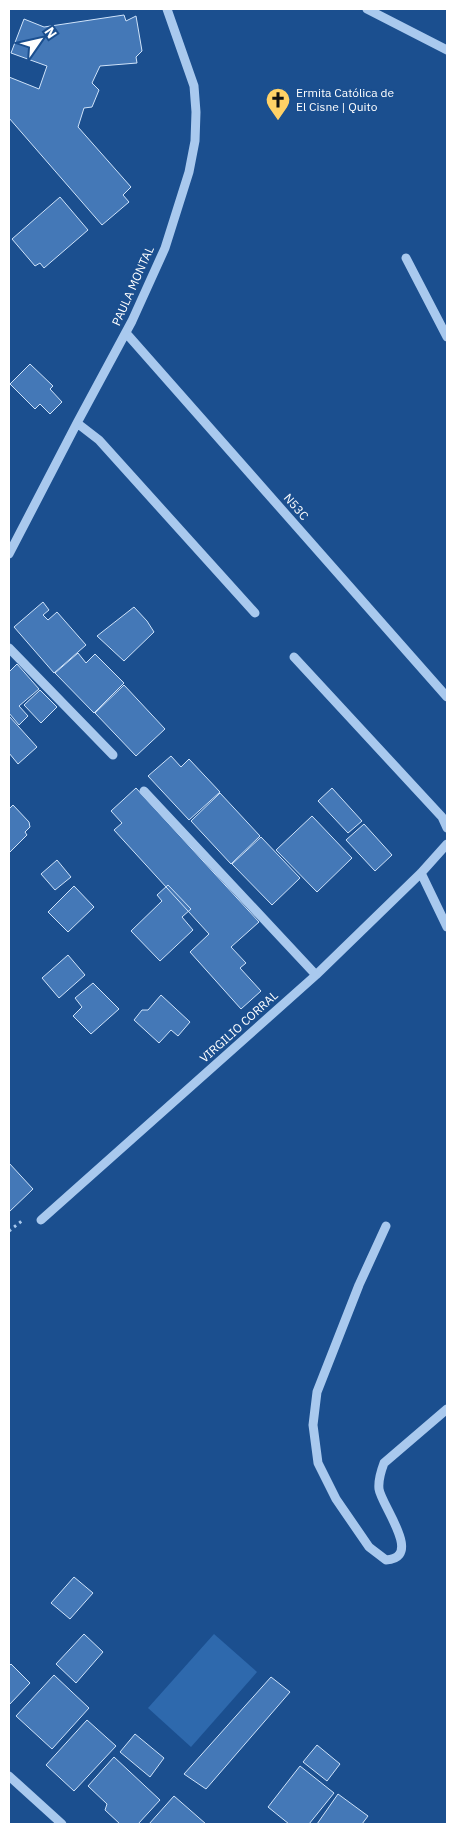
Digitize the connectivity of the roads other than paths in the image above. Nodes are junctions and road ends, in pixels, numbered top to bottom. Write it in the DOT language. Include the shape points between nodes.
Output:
graph roads {
  1 [pos="167,9"];
  2 [pos="367,9"];
  3 [pos="447,50"];
  4 [pos="406,258"];
  5 [pos="126,333"];
  6 [pos="447,337"];
  7 [pos="77,423"];
  8 [pos="9,554"];
  9 [pos="255,614"];
  10 [pos="9,648"];
  11 [pos="294,656"];
  12 [pos="447,697"];
  13 [pos="113,755"];
  14 [pos="144,791"];
  15 [pos="447,828"];
  16 [pos="447,844"];
  17 [pos="421,873"];
  18 [pos="447,927"];
  19 [pos="316,975"];
  20 [pos="41,1220"];
  21 [pos="386,1226"];
  22 [pos="447,1409"];
  23 [pos="9,1776"];
  24 [pos="62,1824"];
  1 -- 5 [label="street, PAULA MONTAL" via="194,86 195,142 189,172 164,248"];
  2 -- 3 [label="street"];
  4 -- 6 [label="street"];
  5 -- 7 [label="street, PAULA MONTAL"];
  5 -- 12 [label="street, N53C"];
  7 -- 8 [label="street, PAULA MONTAL"];
  7 -- 9 [label="street" via="99,440"];
  10 -- 13 [label="street"];
  11 -- 15 [label="street" via="442,817"];
  14 -- 19 [label="street"];
  16 -- 17 [label="street, VIRGILIO CORRAL"];
  17 -- 18 [label="street"];
  17 -- 19 [label="street, VIRGILIO CORRAL"];
  19 -- 20 [label="street, VIRGILIO CORRAL"];
  21 -- 22 [label="street" via="317,1392 313,1424 318,1463 336,1499 370,1547 386,1560 396,1557 402,1547 400,1533 379,1489 384,1463"];
  23 -- 24 [label="street"];
}
